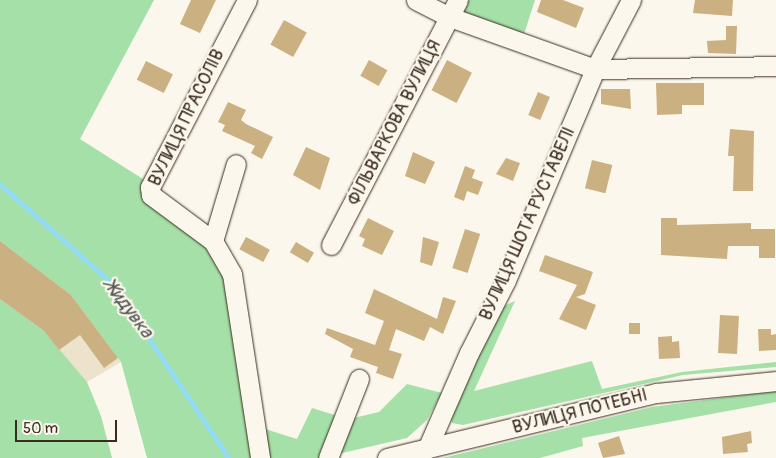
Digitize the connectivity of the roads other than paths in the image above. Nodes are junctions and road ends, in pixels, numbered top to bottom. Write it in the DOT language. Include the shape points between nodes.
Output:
graph roads {
  1 [pos="247,0"];
  2 [pos="416,0"];
  3 [pos="631,0"];
  4 [pos="454,8"];
  5 [pos="776,66"];
  6 [pos="595,69"];
  7 [pos="236,164"];
  8 [pos="213,241"];
  9 [pos="331,245"];
  10 [pos="359,380"];
  11 [pos="776,381"];
  12 [pos="427,449"];
  13 [pos="260,458"];
  14 [pos="328,458"];
  15 [pos="387,458"];
  1 -- 8 [label="street, ВУЛИЦЯ ПРАСОЛІВ" via="150,187 151,195"];
  2 -- 4 [label="street"];
  3 -- 6 [label="street, ВУЛИЦЯ ШОТА РУСТАВЕЛІ"];
  4 -- 6 [label="street"];
  4 -- 9 [label="street, ФІЛЬВАРКОВА ВУЛИЦЯ"];
  5 -- 6 [label="street"];
  6 -- 12 [label="street, ВУЛИЦЯ ШОТА РУСТАВЕЛІ" via="506,280 468,353"];
  7 -- 8 [label="street"];
  8 -- 13 [label="street" via="234,281"];
  10 -- 14 [label="street"];
  11 -- 12 [label="street, ВУЛИЦЯ ПОТЕБНІ" via="656,393"];
  12 -- 15 [label="street, ВУЛИЦЯ ПОТЕБНІ"];
}
